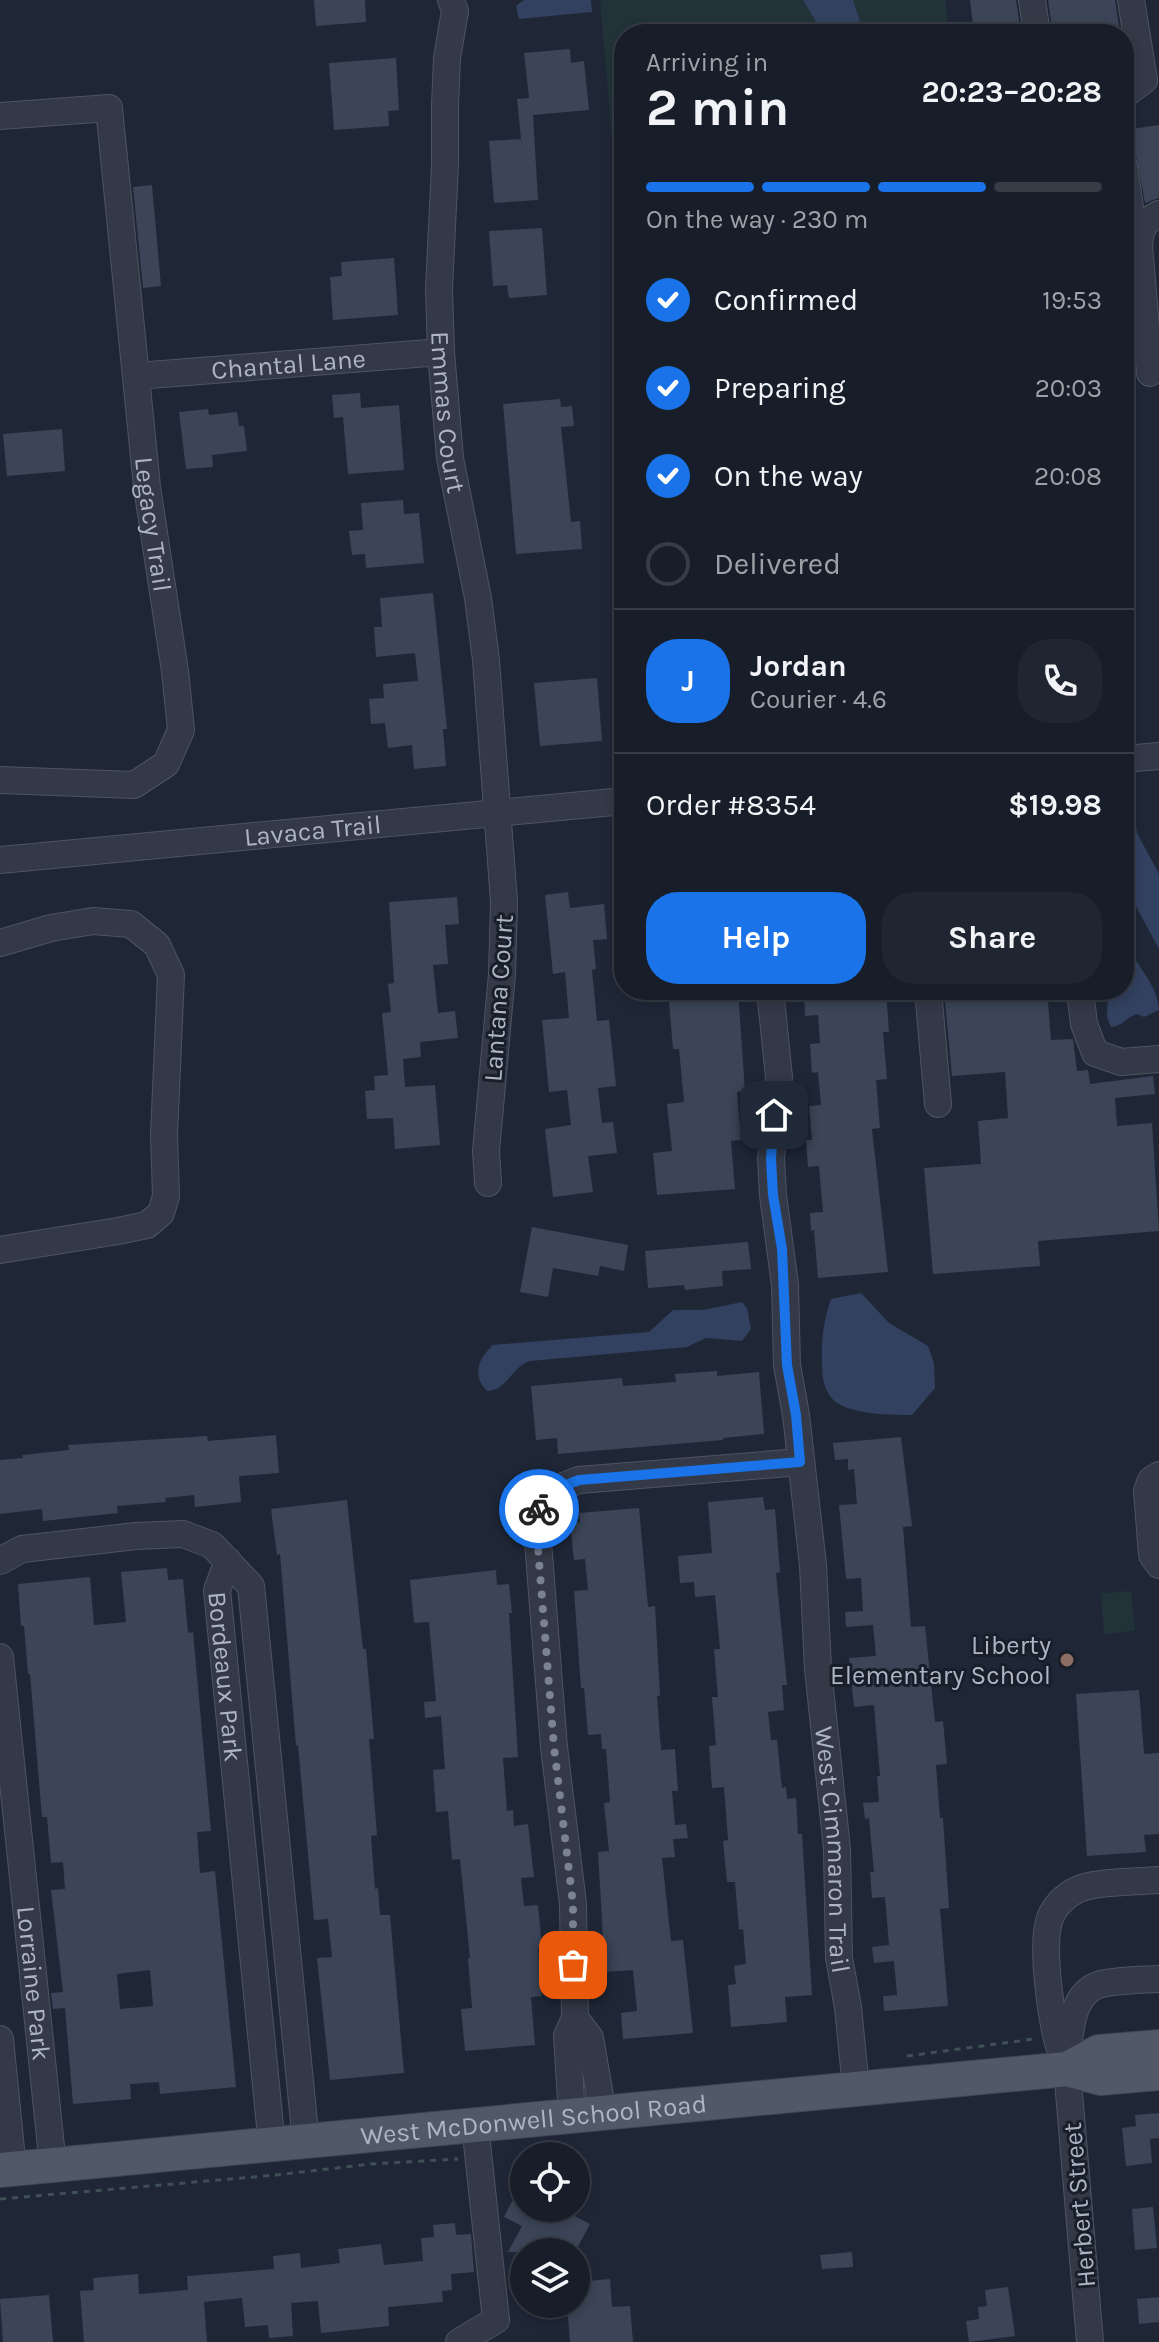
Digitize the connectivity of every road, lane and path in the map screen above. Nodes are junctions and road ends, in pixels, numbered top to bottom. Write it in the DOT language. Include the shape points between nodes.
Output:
graph roads {
  1 [pos="1032,0"];
  2 [pos="1131,0"];
  3 [pos="453,5"];
  4 [pos="1036,24"];
  5 [pos="1134,88"];
  6 [pos="0,116"];
  7 [pos="1153,218"];
  8 [pos="441,352"];
  9 [pos="1150,373"];
  10 [pos="137,376"];
  11 [pos="1159,756"];
  12 [pos="1134,758"];
  13 [pos="0,780"];
  14 [pos="614,802"];
  15 [pos="497,812"];
  16 [pos="0,860"];
  17 [pos="0,943"];
  18 [pos="771,1000"];
  19 [pos="929,1000"];
  20 [pos="1081,1000"];
  21 [pos="1159,1059"];
  22 [pos="938,1104"];
  23 [pos="488,1183"];
  24 [pos="0,1250"];
  25 [pos="800,1462"];
  26 [pos="1159,1475"];
  27 [pos="0,1561"];
  28 [pos="228,1561"];
  29 [pos="1159,1565"];
  30 [pos="0,1657"];
  31 [pos="275,1832"];
  32 [pos="241,1836"];
  33 [pos="10,1859"];
  34 [pos="1159,1880"];
  35 [pos="1159,1979"];
  36 [pos="1075,2012"];
  37 [pos="0,2039"];
  38 [pos="1159,2047"];
  39 [pos="1099,2052"];
  40 [pos="297,2057"];
  41 [pos="263,2060"];
  42 [pos="1067,2069"];
  43 [pos="1159,2073"];
  44 [pos="44,2087"];
  45 [pos="856,2088"];
  46 [pos="5,2091"];
  47 [pos="587,2115"];
  48 [pos="475,2125"];
  49 [pos="306,2142"];
  50 [pos="272,2146"];
  51 [pos="463,2158"];
  52 [pos="53,2166"];
  53 [pos="4,2179"];
  54 [pos="459,2342"];
  55 [pos="1090,2342"];
  1 -- 4 [label="street"];
  2 -- 5 [label="street" via="1144,80"];
  3 -- 8 [label="street, Emmas Court" via="445,105"];
  6 -- 10 [label="street, Legacy Trail" via="109,108"];
  7 -- 9 [label="street" via="1139,232"];
  8 -- 10 [label="street, Chantal Lane"];
  8 -- 15 [label="street, Emmas Court" via="450,458 482,629"];
  10 -- 13 [label="street, Legacy Trail" via="181,730 166,764 134,785"];
  11 -- 12 [label="street"];
  14 -- 15 [label="street, Lavaca Trail"];
  15 -- 16 [label="street, Lavaca Trail"];
  15 -- 23 [label="street, Lantana Court" via="504,902"];
  17 -- 24 [label="street" via="93,921 131,924 157,945 171,975 166,1196 161,1213 147,1225"];
  18 -- 25 [label="street, West Cimmaron Trail" via="779,1077 773,1195"];
  19 -- 22 [label="street"];
  20 -- 21 [label="street" via="1095,1053 1121,1062"];
  25 -- 45 [label="street, West Cimmaron Trail" via="837,1849 839,1958"];
  25 -- 47 [label="street" via="579,1480 545,1493 536,1516 554,1747 573,1904 575,2018 590,2038"];
  26 -- 29 [label="street" via="1147,1491 1152,1555"];
  27 -- 28 [label="street" via="22,1549 183,1534 212,1545"];
  28 -- 31 [label="street, Bordeaux Park" via="251,1586"];
  28 -- 32 [label="street, Bordeaux Park" via="217,1590"];
  30 -- 33 [label="street, Lorraine Park"];
  31 -- 32 [label="street"];
  31 -- 40 [label="street, Bordeaux Park"];
  32 -- 41 [label="street, Bordeaux Park"];
  33 -- 44 [label="street, Lorraine Park"];
  34 -- 42 [label="street" via="1086,1886 1065,1896 1054,1909 1046,1936 1055,2037"];
  35 -- 36 [label="street" via="1098,1984 1082,1996"];
  36 -- 39 [label="street" via="1081,2034"];
  36 -- 42 [label="street"];
  37 -- 46 [label="street, Lorraine Park"];
  38 -- 39 [label="main road, West McDonwell School Road"];
  39 -- 42 [label="main road, West McDonwell School Road"];
  40 -- 41 [label="street"];
  40 -- 49 [label="street, Bordeaux Park"];
  41 -- 50 [label="street, Bordeaux Park"];
  42 -- 43 [label="main road, West McDonwell School Road" via="1101,2078"];
  42 -- 45 [label="main road, West McDonwell School Road"];
  42 -- 55 [label="street, Herbert Street"];
  44 -- 46 [label="street"];
  44 -- 52 [label="street, Lorraine Park"];
  45 -- 47 [label="main road, West McDonwell School Road"];
  46 -- 53 [label="street, Lorraine Park"];
  47 -- 48 [label="main road, West McDonwell School Road"];
  48 -- 49 [label="main road, West McDonwell School Road"];
  48 -- 54 [label="street" via="496,2320"];
  49 -- 50 [label="main road, West McDonwell School Road"];
  50 -- 52 [label="main road, West McDonwell School Road"];
  51 -- 53 [label="path" via="276,2175"];
  52 -- 53 [label="main road, West McDonwell School Road"];
}
